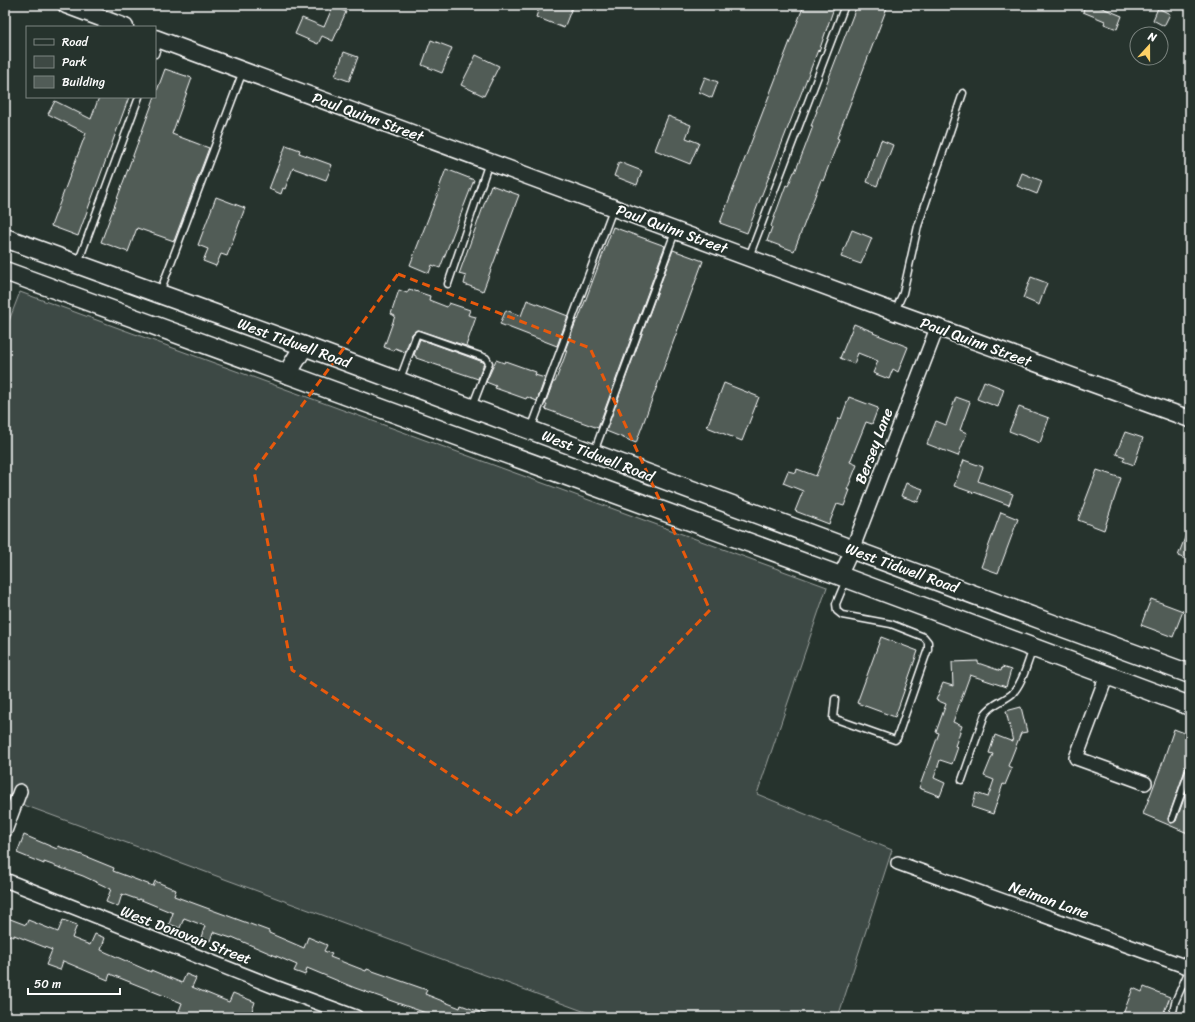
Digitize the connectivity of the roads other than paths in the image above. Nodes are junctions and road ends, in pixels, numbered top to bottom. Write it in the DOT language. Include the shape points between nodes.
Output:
graph roads {
  1 [pos="66,5"];
  2 [pos="845,5"];
  3 [pos="122,26"];
  4 [pos="157,44"];
  5 [pos="243,71"];
  6 [pos="962,93"];
  7 [pos="139,98"];
  8 [pos="489,162"];
  9 [pos="614,208"];
  10 [pos="676,230"];
  11 [pos="5,238"];
  12 [pos="749,257"];
  13 [pos="78,264"];
  14 [pos="5,270"];
  15 [pos="448,284"];
  16 [pos="159,294"];
  17 [pos="895,312"];
  18 [pos="937,328"];
  19 [pos="304,346"];
  20 [pos="287,374"];
  21 [pos="399,381"];
  22 [pos="472,409"];
  23 [pos="1190,420"];
  24 [pos="531,430"];
  25 [pos="593,454"];
  26 [pos="668,482"];
  27 [pos="652,508"];
  28 [pos="852,550"];
  29 [pos="843,577"];
  30 [pos="1042,620"];
  31 [pos="1033,648"];
  32 [pos="1190,674"];
  33 [pos="1107,675"];
  34 [pos="835,699"];
  35 [pos="1190,706"];
  36 [pos="1190,769"];
  37 [pos="962,780"];
  38 [pos="1145,783"];
  39 [pos="20,791"];
  40 [pos="1172,819"];
  41 [pos="5,831"];
  42 [pos="898,863"];
  43 [pos="5,880"];
  44 [pos="1190,968"];
  45 [pos="356,1017"];
  46 [pos="1172,1017"];
  1 -- 3 [label="street"];
  2 -- 12 [label="lane"];
  4 -- 5 [label="street, Paul Quinn Street"];
  5 -- 8 [label="street, Paul Quinn Street"];
  5 -- 16 [label="lane"];
  6 -- 17 [label="lane" via="918,226 903,293"];
  7 -- 13 [label="lane"];
  8 -- 9 [label="street, Paul Quinn Street"];
  8 -- 15 [label="lane"];
  9 -- 10 [label="street, Paul Quinn Street"];
  9 -- 24 [label="lane"];
  10 -- 12 [label="street, Paul Quinn Street"];
  10 -- 25 [label="lane"];
  11 -- 13 [label="main road, West Tidwell Road"];
  12 -- 17 [label="street, Paul Quinn Street"];
  13 -- 16 [label="main road, West Tidwell Road"];
  14 -- 20 [label="main road, West Tidwell Road"];
  16 -- 19 [label="main road, West Tidwell Road"];
  17 -- 18 [label="street, Paul Quinn Street"];
  18 -- 23 [label="street, Paul Quinn Street"];
  18 -- 28 [label="street, Bersey Lane"];
  19 -- 20 [label="main road"];
  19 -- 21 [label="main road, West Tidwell Road"];
  20 -- 27 [label="main road, West Tidwell Road"];
  21 -- 22 [label="main road, West Tidwell Road"];
  21 -- 22 [label="lane" via="418,334 486,358 489,363"];
  22 -- 24 [label="main road, West Tidwell Road"];
  24 -- 25 [label="main road, West Tidwell Road"];
  25 -- 26 [label="main road, West Tidwell Road"];
  26 -- 27 [label="main road"];
  26 -- 28 [label="main road, West Tidwell Road"];
  27 -- 29 [label="main road, West Tidwell Road"];
  28 -- 29 [label="street, Bersey Lane"];
  28 -- 30 [label="main road, West Tidwell Road"];
  29 -- 31 [label="main road, West Tidwell Road"];
  29 -- 34 [label="lane" via="836,604 837,611 842,615 891,624 924,637 928,642 928,649 895,740 833,718"];
  30 -- 31 [label="main road"];
  30 -- 32 [label="main road, West Tidwell Road"];
  31 -- 33 [label="main road, West Tidwell Road"];
  31 -- 37 [label="lane" via="1020,683 1008,697 985,714"];
  33 -- 35 [label="main road, West Tidwell Road"];
  33 -- 38 [label="street" via="1076,758"];
  36 -- 40 [label="lane"];
  39 -- 41 [label="street"];
  42 -- 44 [label="street, Neiman Lane"];
  43 -- 45 [label="street, West Donovan Street"];
  44 -- 46 [label="lane" via="1175,1002"];
}
